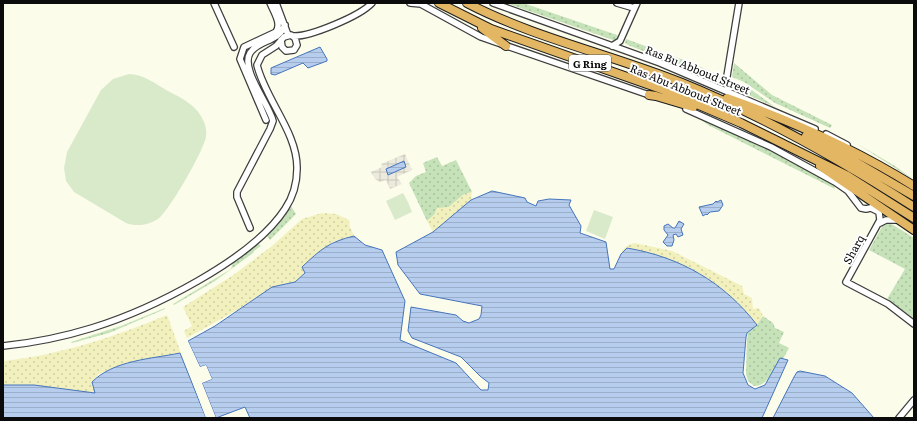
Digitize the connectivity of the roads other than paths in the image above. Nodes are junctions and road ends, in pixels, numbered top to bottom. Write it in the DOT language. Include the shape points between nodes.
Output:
graph roads {
  1 [pos="214,3"];
  2 [pos="270,3"];
  3 [pos="276,3"];
  4 [pos="372,3"];
  5 [pos="410,3"];
  6 [pos="439,3"];
  7 [pos="468,3"];
  8 [pos="493,3"];
  9 [pos="617,3"];
  10 [pos="739,3"];
  11 [pos="420,4"];
  12 [pos="636,5"];
  13 [pos="470,20"];
  14 [pos="310,34"];
  15 [pos="286,36"];
  16 [pos="620,42"];
  17 [pos="297,45"];
  18 [pos="234,46"];
  19 [pos="506,46"];
  20 [pos="612,46"];
  21 [pos="284,50"];
  22 [pos="624,50"];
  23 [pos="270,51"];
  24 [pos="726,82"];
  25 [pos="719,87"];
  26 [pos="704,92"];
  27 [pos="726,94"];
  28 [pos="649,95"];
  29 [pos="266,120"];
  30 [pos="741,123"];
  31 [pos="811,157"];
  32 [pos="914,186"];
  33 [pos="914,196"];
  34 [pos="875,207"];
  35 [pos="914,207"];
  36 [pos="914,218"];
  37 [pos="899,220"];
  38 [pos="878,225"];
  39 [pos="250,228"];
  40 [pos="914,230"];
  41 [pos="914,324"];
  42 [pos="3,346"];
  43 [pos="914,400"];
  44 [pos="899,418"];
  1 -- 18 [label="street"];
  2 -- 29 [label="street" via="278,22 277,30 246,45 241,51 240,60"];
  3 -- 15 [label="street" via="285,25"];
  4 -- 14 [label="street" via="361,12"];
  5 -- 11 [label="street"];
  6 -- 13 [label="highway, Ras Abu Abboud Street / G Ring"];
  7 -- 26 [label="highway, Ras Abu Abboud Street / G Ring" via="526,28"];
  8 -- 20 [label="street, Ras Bu Abboud Street"];
  9 -- 12 [label="street"];
  10 -- 24 [label="street"];
  11 -- 19 [label="street" via="481,37"];
  12 -- 16 [label="street"];
  13 -- 19 [label="highway"];
  13 -- 30 [label="highway, Ras Abu Abboud Street / G Ring" via="511,37 664,90"];
  14 -- 15 [label="street"];
  14 -- 17 [label="street"];
  15 -- 17 [label="street" via="296,40"];
  15 -- 21 [label="street" via="282,47"];
  15 -- 23 [label="street"];
  15 -- 39 [label="street" via="276,37 254,49 248,58 248,69 273,123 237,192"];
  16 -- 20 [label="street"];
  16 -- 22 [label="street"];
  17 -- 21 [label="street" via="292,51"];
  19 -- 28 [label="street"];
  20 -- 22 [label="street, Ras Bu Abboud Street"];
  21 -- 23 [label="street"];
  22 -- 25 [label="street, Ras Bu Abboud Street"];
  23 -- 42 [label="street" via="260,57 258,69 290,140 297,167 292,197 278,218 234,257 196,282 160,301 92,328"];
  24 -- 25 [label="street"];
  24 -- 27 [label="street"];
  25 -- 27 [label="street, Ras Bu Abboud Street"];
  26 -- 27 [label="highway"];
  26 -- 35 [label="highway, Ras Abu Abboud Street" via="827,154"];
  27 -- 32 [label="highway" via="888,170"];
  27 -- 33 [label="highway" via="835,150"];
  28 -- 30 [label="highway"];
  28 -- 34 [label="street" via="717,121 771,147 844,188 861,208"];
  30 -- 31 [label="highway, Ras Abu Abboud Street / G Ring"];
  31 -- 34 [label="highway"];
  31 -- 36 [label="highway, Ras Abu Abboud Street" via="846,175"];
  34 -- 37 [label="highway"];
  34 -- 38 [label="street" via="880,214"];
  37 -- 38 [label="street" via="886,220"];
  37 -- 40 [label="highway"];
  38 -- 41 [label="street, Sharq" via="846,282 888,304"];
  43 -- 44 [label="street"];
}
